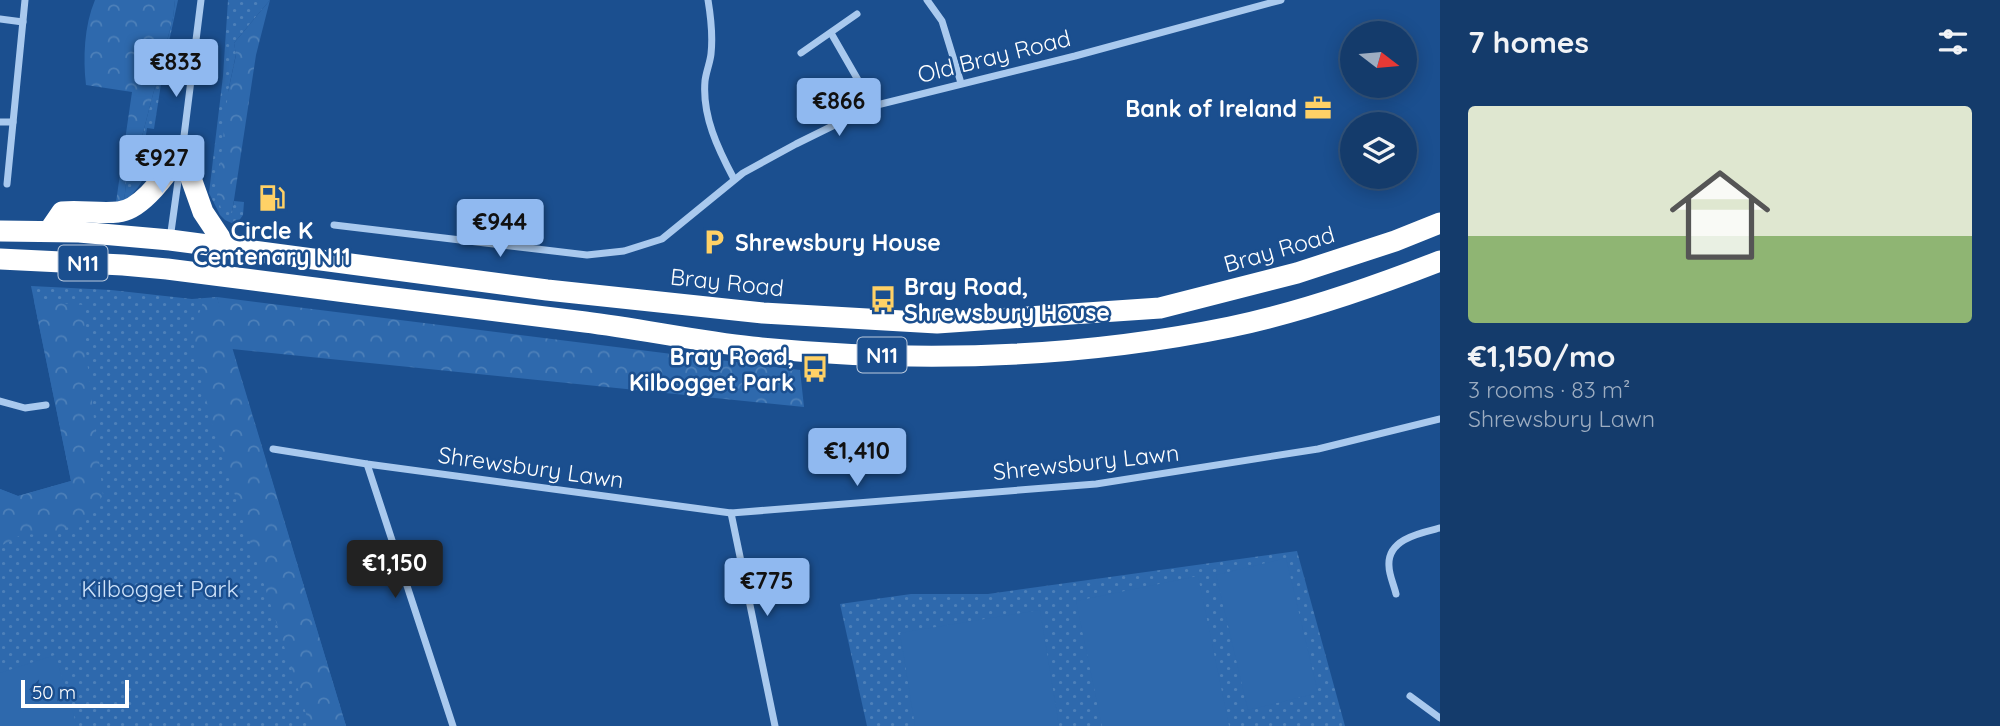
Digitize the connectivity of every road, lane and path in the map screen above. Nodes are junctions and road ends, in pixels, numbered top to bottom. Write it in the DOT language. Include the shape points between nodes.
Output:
graph roads {
  1 [pos="25,0"];
  2 [pos="201,0"];
  3 [pos="708,0"];
  4 [pos="927,0"];
  5 [pos="1281,0"];
  6 [pos="857,14"];
  7 [pos="0,19"];
  8 [pos="23,22"];
  9 [pos="831,33"];
  10 [pos="802,52"];
  11 [pos="961,83"];
  12 [pos="873,106"];
  13 [pos="0,121"];
  14 [pos="13,122"];
  15 [pos="182,153"];
  16 [pos="734,179"];
  17 [pos="7,184"];
  18 [pos="1440,223"];
  19 [pos="334,225"];
  20 [pos="0,231"];
  21 [pos="48,231"];
  22 [pos="88,233"];
  23 [pos="170,240"];
  24 [pos="227,248"];
  25 [pos="0,259"];
  26 [pos="1440,261"];
  27 [pos="86,263"];
  28 [pos="167,269"];
  29 [pos="0,401"];
  30 [pos="46,405"];
  31 [pos="1438,419"];
  32 [pos="1440,430"];
  33 [pos="273,449"];
  34 [pos="367,464"];
  35 [pos="731,513"];
  36 [pos="1440,528"];
  37 [pos="1396,594"];
  38 [pos="1410,696"];
  39 [pos="1440,718"];
  40 [pos="453,726"];
  41 [pos="775,726"];
  1 -- 8 [label="street"];
  2 -- 15 [label="street"];
  3 -- 16 [label="street" via="712,22 705,106"];
  4 -- 11 [label="street" via="942,21"];
  5 -- 11 [label="street, Old Bray Road"];
  6 -- 9 [label="street"];
  7 -- 8 [label="street"];
  8 -- 14 [label="street"];
  9 -- 10 [label="street"];
  9 -- 12 [label="street"];
  11 -- 12 [label="street, Old Bray Road"];
  12 -- 16 [label="street, Old Bray Road"];
  13 -- 14 [label="street"];
  14 -- 17 [label="street"];
  15 -- 21 [label="highway" via="135,207 121,212 62,212"];
  15 -- 23 [label="street"];
  15 -- 24 [label="highway" via="203,212"];
  16 -- 19 [label="street, Old Bray Road" via="662,239 624,251 587,255"];
  18 -- 24 [label="highway, Bray Road / N11" via="1297,274 1160,308 937,323 763,313"];
  20 -- 21 [label="highway, Bray Road / N11"];
  21 -- 22 [label="highway, Bray Road / N11"];
  22 -- 23 [label="highway, Bray Road / N11"];
  22 -- 27 [label="highway"];
  23 -- 24 [label="highway, Bray Road / N11"];
  23 -- 28 [label="highway"];
  25 -- 27 [label="highway, N11"];
  26 -- 28 [label="highway, N11" via="1301,309 1154,341 1073,351 905,356 751,347"];
  27 -- 28 [label="highway, N11"];
  29 -- 30 [label="street" via="24,408"];
  31 -- 32 [label="street"];
  31 -- 35 [label="street, Shrewsbury Lawn" via="1318,449 1096,484"];
  33 -- 34 [label="street, Shrewsbury Lawn"];
  34 -- 35 [label="street, Shrewsbury Lawn"];
  34 -- 40 [label="street"];
  35 -- 41 [label="street"];
  36 -- 37 [label="street" via="1413,535 1391,554"];
  38 -- 39 [label="street"];
}
